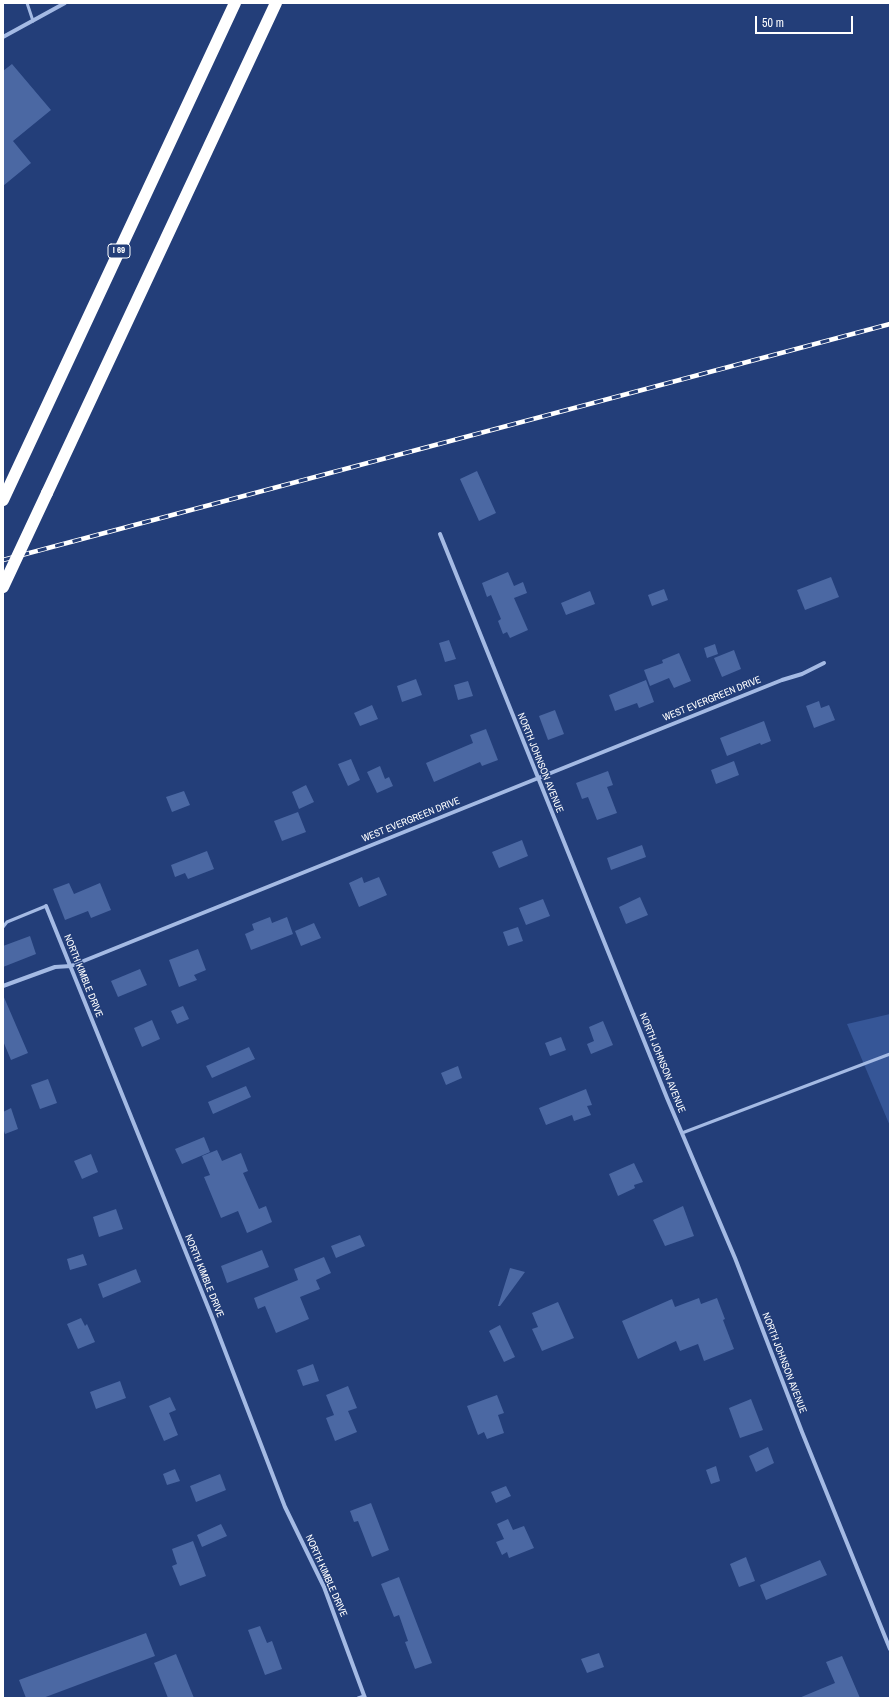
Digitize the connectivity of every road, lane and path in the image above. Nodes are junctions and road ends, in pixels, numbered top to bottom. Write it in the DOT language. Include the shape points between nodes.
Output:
graph roads {
  1 [pos="27,3"];
  2 [pos="65,3"];
  3 [pos="235,3"];
  4 [pos="276,3"];
  5 [pos="33,21"];
  6 [pos="3,37"];
  7 [pos="3,500"];
  8 [pos="440,534"];
  9 [pos="3,587"];
  10 [pos="824,663"];
  11 [pos="538,778"];
  12 [pos="46,906"];
  13 [pos="3,927"];
  14 [pos="71,966"];
  15 [pos="3,986"];
  16 [pos="890,1054"];
  17 [pos="682,1133"];
  18 [pos="890,1649"];
  19 [pos="365,1697"];
  20 [pos="358,1698"];
  1 -- 5 [label="lane"];
  2 -- 5 [label="street"];
  3 -- 7 [label="highway, I 69"];
  4 -- 9 [label="highway, bridge"];
  5 -- 6 [label="street"];
  8 -- 11 [label="street, NORTH JOHNSON AVENUE"];
  10 -- 11 [label="street, WEST EVERGREEN DRIVE"];
  11 -- 14 [label="street, WEST EVERGREEN DRIVE"];
  11 -- 17 [label="street, NORTH JOHNSON AVENUE"];
  12 -- 13 [label="lane, NORTH KIMBLE DRIVE" via="7,922"];
  12 -- 14 [label="street, NORTH KIMBLE DRIVE"];
  14 -- 15 [label="street, WEST EVERGREEN DRIVE" via="55,967"];
  14 -- 19 [label="street, NORTH KIMBLE DRIVE" via="212,1317 285,1507 324,1587"];
  16 -- 17 [label="lane"];
  17 -- 18 [label="street, NORTH JOHNSON AVENUE" via="735,1258"];
  19 -- 20 [label="lane"];
}
